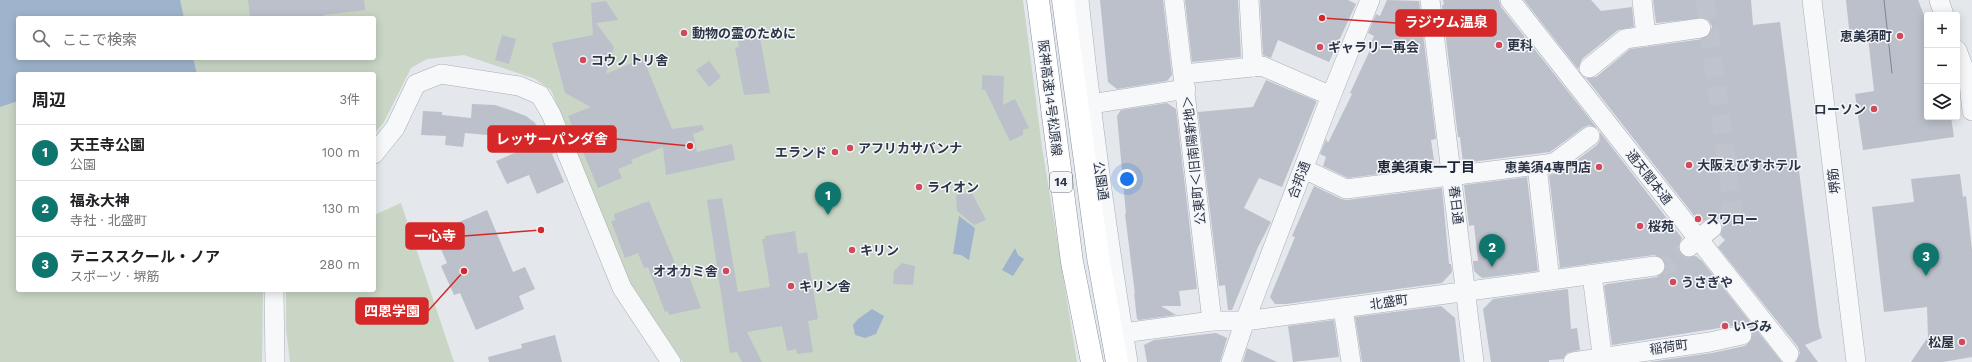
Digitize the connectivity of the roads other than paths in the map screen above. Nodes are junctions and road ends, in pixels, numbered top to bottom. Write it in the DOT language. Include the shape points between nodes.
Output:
graph roads {
  1 [pos="1038,0"];
  2 [pos="1063,0"];
  3 [pos="1079,0"];
  4 [pos="1174,0"];
  5 [pos="1249,0"];
  6 [pos="1370,0"];
  7 [pos="1430,0"];
  8 [pos="1510,0"];
  9 [pos="1642,0"];
  10 [pos="1812,0"];
  11 [pos="1938,0"];
  12 [pos="1943,12"];
  13 [pos="1701,28"];
  14 [pos="1646,36"];
  15 [pos="1960,57"];
  16 [pos="1253,67"];
  17 [pos="1589,68"];
  18 [pos="1185,81"];
  19 [pos="1970,82"];
  20 [pos="1331,96"];
  21 [pos="1091,104"];
  22 [pos="1972,111"];
  23 [pos="1590,136"];
  24 [pos="376,152"];
  25 [pos="1537,166"];
  26 [pos="1304,169"];
  27 [pos="1452,176"];
  28 [pos="1655,266"];
  29 [pos="1592,275"];
  30 [pos="1550,280"];
  31 [pos="274,292"];
  32 [pos="1466,292"];
  33 [pos="1343,308"];
  34 [pos="1212,321"];
  35 [pos="1245,321"];
  36 [pos="1752,327"];
  37 [pos="1123,333"];
  38 [pos="1789,354"];
  39 [pos="1603,360"];
  40 [pos="275,362"];
  41 [pos="671,362"];
  42 [pos="1092,362"];
  43 [pos="1117,362"];
  44 [pos="1128,362"];
  45 [pos="1231,362"];
  46 [pos="1351,362"];
  47 [pos="1474,362"];
  48 [pos="1573,362"];
  49 [pos="1856,362"];
  1 -- 42 [label="highway, 阪神高速14号松原線 / 14" via="1072,262"];
  2 -- 43 [label="highway, 阪神高速14号松原線 / 14" via="1098,257"];
  3 -- 21 [label="street, 公園通"];
  4 -- 18 [label="street, 公東町＜旧南陽新地＞"];
  5 -- 16 [label="street"];
  6 -- 20 [label="street, 合邦通"];
  7 -- 27 [label="street, 春日通"];
  8 -- 36 [label="street, 通天閣本通" via="1700,238"];
  9 -- 14 [label="street"];
  10 -- 49 [label="street, 堺筋"];
  11 -- 12 [label="street"];
  13 -- 14 [label="street"];
  14 -- 17 [label="street" via="1625,39"];
  15 -- 19 [label="street"];
  16 -- 18 [label="street"];
  16 -- 20 [label="street" via="1262,66"];
  18 -- 21 [label="street"];
  18 -- 34 [label="street, 公東町＜旧南陽新地＞"];
  19 -- 22 [label="street"];
  20 -- 26 [label="street, 合邦通"];
  21 -- 37 [label="street, 公園通"];
  23 -- 25 [label="street" via="1554,163"];
  24 -- 41 [label="street" via="395,128 416,84 441,74 519,86 540,95 551,114 622,288"];
  25 -- 27 [label="street"];
  25 -- 30 [label="street"];
  26 -- 27 [label="street" via="1346,189"];
  26 -- 35 [label="street, 合邦通"];
  27 -- 32 [label="street, 春日通"];
  28 -- 29 [label="street, 北盛町"];
  29 -- 30 [label="street, 北盛町"];
  29 -- 39 [label="street"];
  30 -- 32 [label="street, 北盛町"];
  31 -- 40 [label="street"];
  32 -- 33 [label="street, 北盛町"];
  32 -- 47 [label="street, 春日通"];
  33 -- 35 [label="street, 北盛町"];
  33 -- 46 [label="street"];
  34 -- 35 [label="street, 北盛町"];
  34 -- 37 [label="street, 北盛町"];
  35 -- 45 [label="street, 合邦通"];
  36 -- 38 [label="street, 通天閣本通"];
  36 -- 39 [label="street, 稲荷町" via="1710,342 1608,356"];
  37 -- 44 [label="street, 公園通"];
  39 -- 48 [label="street, 稲荷町"];
}
